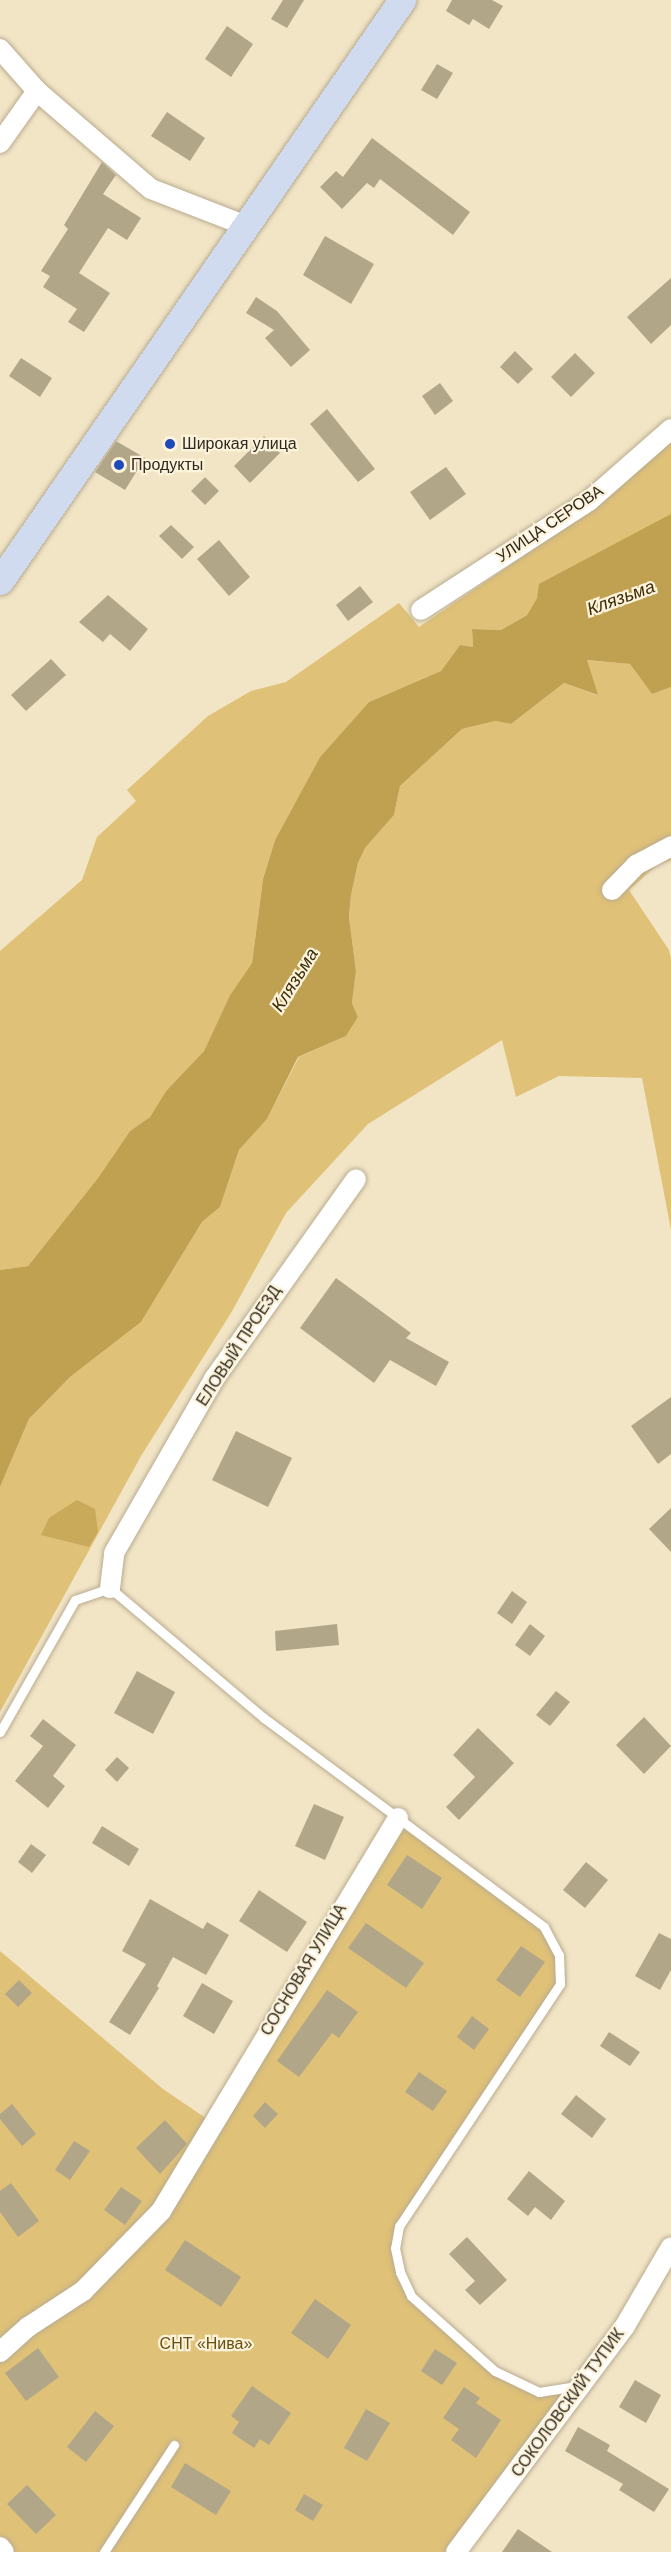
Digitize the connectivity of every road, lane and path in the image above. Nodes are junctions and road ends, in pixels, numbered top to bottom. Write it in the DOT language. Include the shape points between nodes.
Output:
graph roads {
  1 [pos="402,0"];
  2 [pos="0,49"];
  3 [pos="38,91"];
  4 [pos="0,143"];
  5 [pos="243,225"];
  6 [pos="671,429"];
  7 [pos="0,580"];
  8 [pos="421,610"];
  9 [pos="671,846"];
  10 [pos="612,890"];
  11 [pos="356,1179"];
  12 [pos="110,1588"];
  13 [pos="0,1732"];
  14 [pos="398,1818"];
  15 [pos="671,2247"];
  16 [pos="0,2352"];
  17 [pos="582,2385"];
  18 [pos="174,2445"];
  19 [pos="0,2547"];
  20 [pos="108,2550"];
  21 [pos="4,2552"];
  22 [pos="456,2552"];
  1 -- 5 [label="street"];
  2 -- 3 [label="street"];
  3 -- 4 [label="street"];
  3 -- 5 [label="street" via="151,189"];
  5 -- 7 [label="street"];
  6 -- 8 [label="street, УЛИЦА СЕРОВА" via="589,501"];
  9 -- 10 [label="street" via="636,865"];
  11 -- 12 [label="street, ЕЛОВЫЙ ПРОЕЗД" via="214,1379 114,1553"];
  12 -- 13 [label="lane" via="75,1600"];
  12 -- 14 [label="lane" via="264,1718"];
  14 -- 16 [label="street, СОСНОВАЯ УЛИЦА" via="161,2211 83,2291 28,2327"];
  14 -- 17 [label="lane" via="544,1927 559,1955 560,1984 399,2226 395,2248 400,2272 411,2296 495,2371 539,2392"];
  15 -- 17 [label="street, СОКОЛОВСКИЙ ТУПИК" via="625,2326"];
  17 -- 22 [label="street, СОКОЛОВСКИЙ ТУПИК"];
  18 -- 20 [label="lane"];
  19 -- 21 [label="street"];
}
